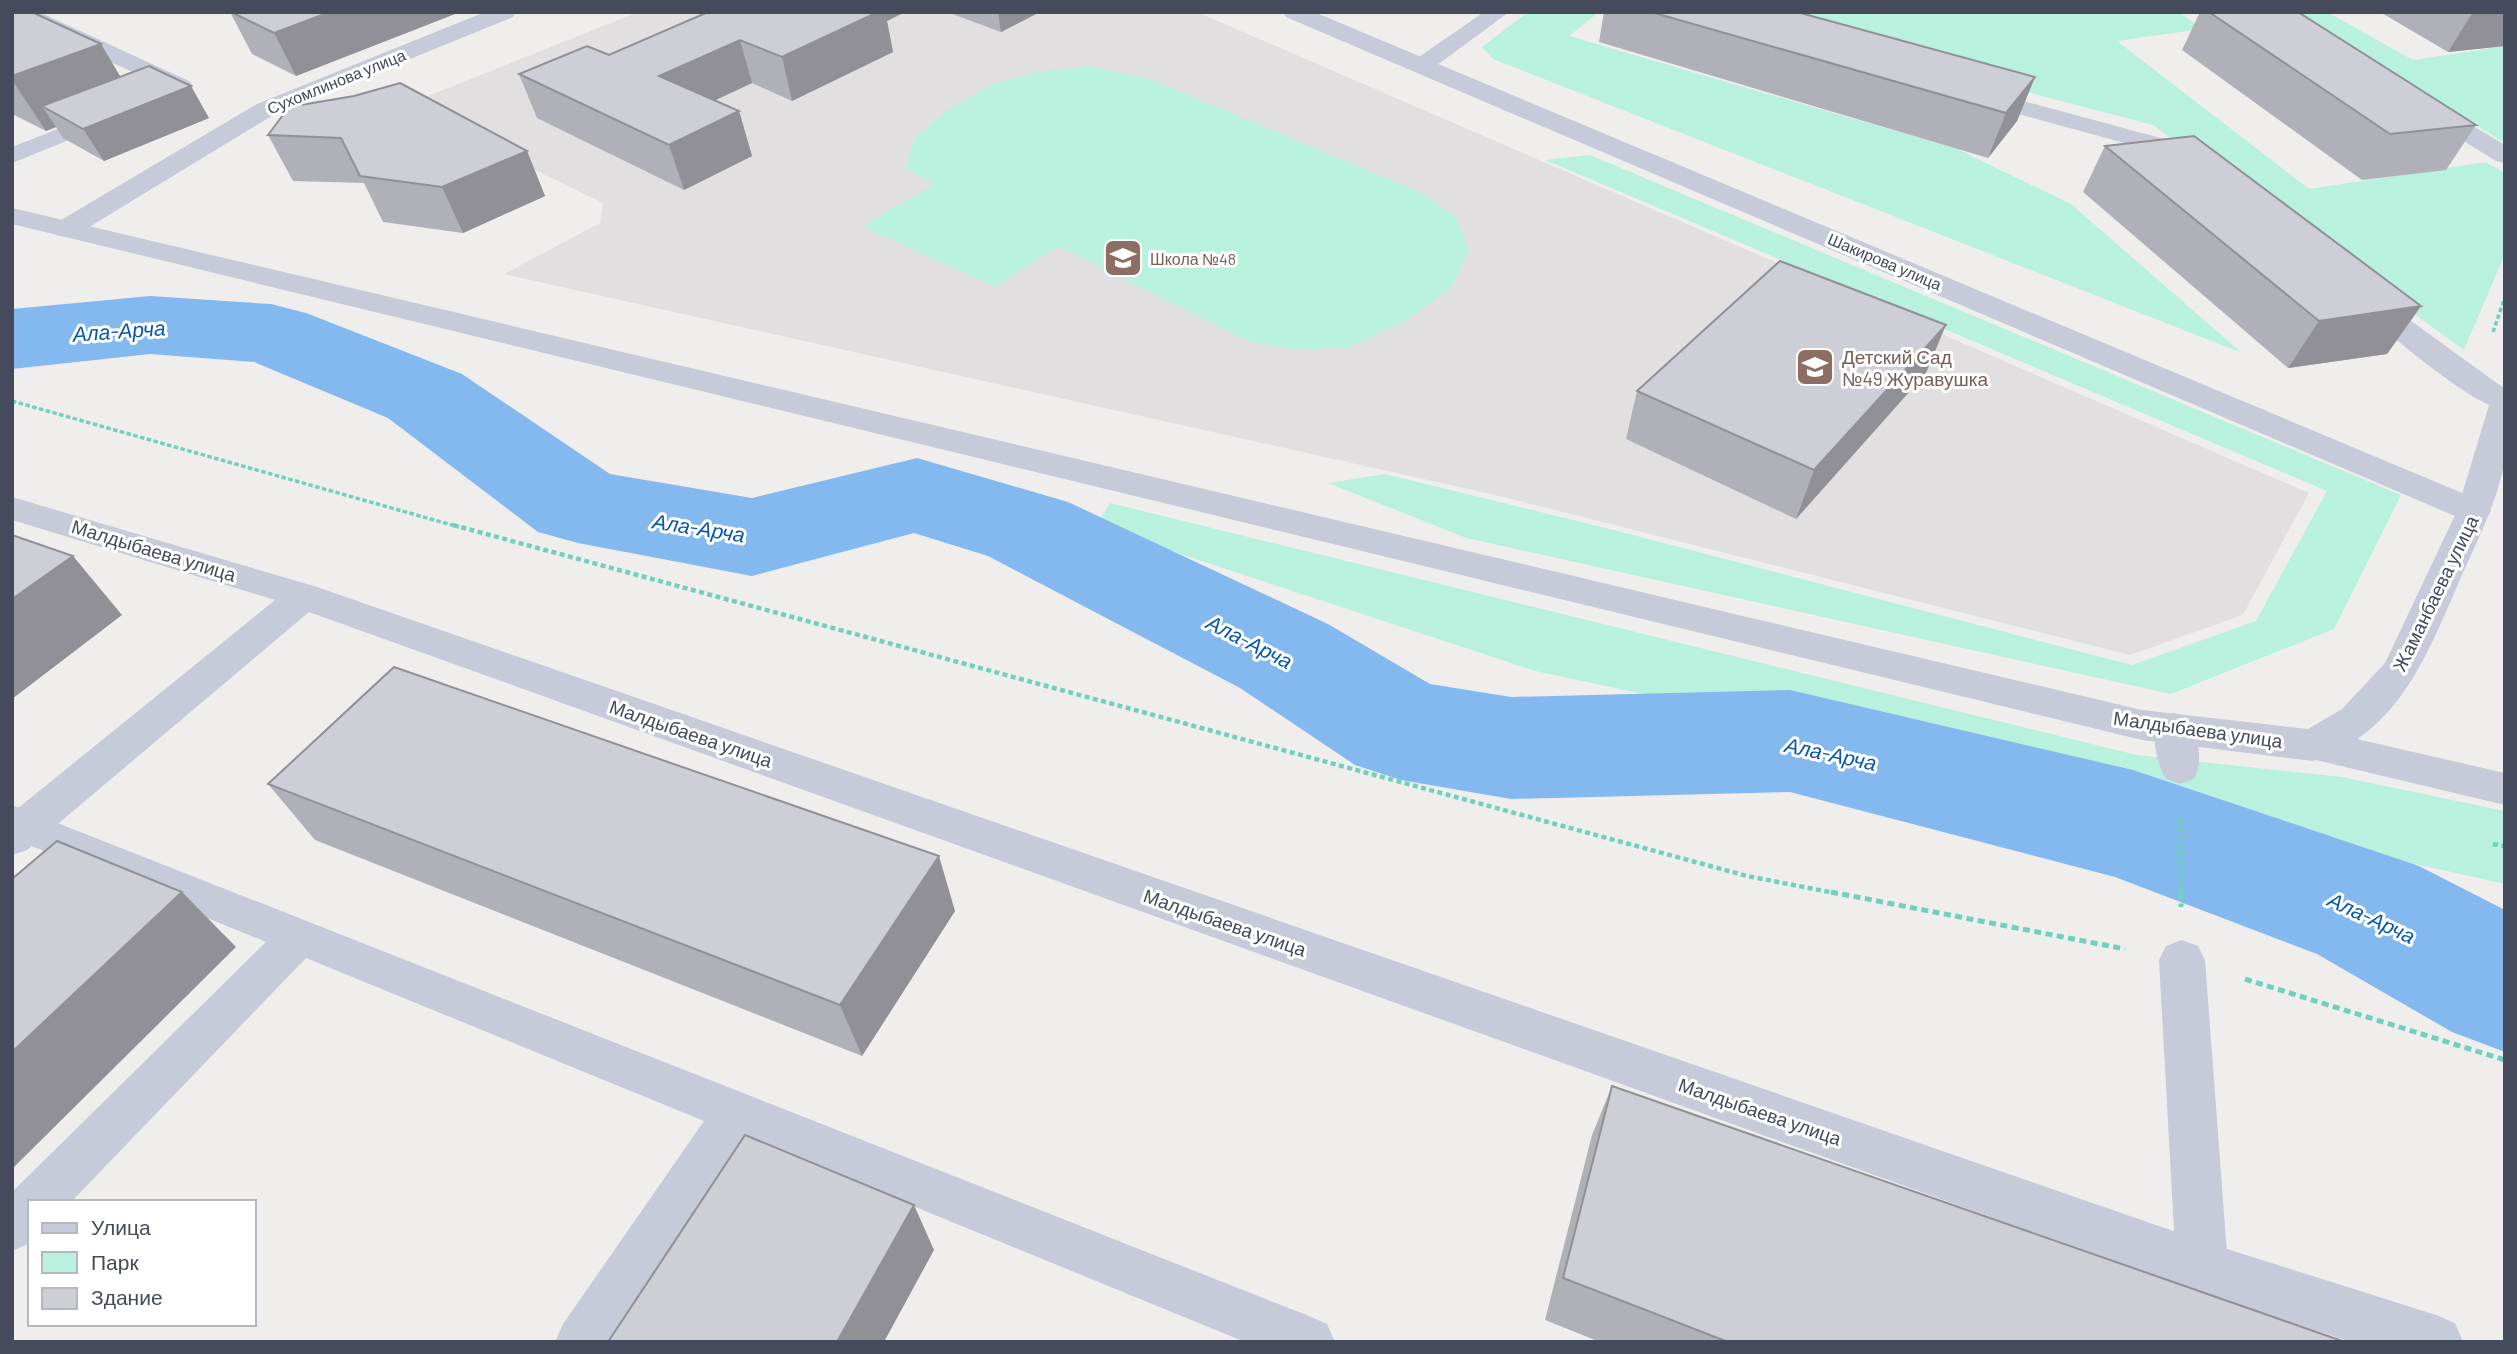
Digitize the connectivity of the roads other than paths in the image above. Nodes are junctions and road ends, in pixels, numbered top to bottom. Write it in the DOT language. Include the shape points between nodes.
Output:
graph roads {
  1 [pos="21,12"];
  2 [pos="505,12"];
  3 [pos="1294,12"];
  4 [pos="1498,12"];
  5 [pos="1421,66"];
  6 [pos="1948,88"];
  7 [pos="156,96"];
  8 [pos="2413,100"];
  9 [pos="130,107"];
  10 [pos="12,156"];
  11 [pos="2505,156"];
  12 [pos="2203,178"];
  13 [pos="12,216"];
  14 [pos="66,229"];
  15 [pos="2344,285"];
  16 [pos="2505,404"];
  17 [pos="12,508"];
  18 [pos="2474,511"];
  19 [pos="304,596"];
  20 [pos="2174,728"];
  21 [pos="2313,745"];
  22 [pos="2180,768"];
  23 [pos="2505,789"];
  24 [pos="17,828"];
  25 [pos="300,936"];
  26 [pos="2182,960"];
  27 [pos="737,1112"];
  28 [pos="39,1200"];
  29 [pos="28,1211"];
  30 [pos="12,1226"];
  31 [pos="2202,1268"];
  32 [pos="581,1342"];
  33 [pos="1308,1342"];
  34 [pos="2436,1342"];
  1 -- 7 [label="lane" via="181,86"];
  2 -- 14 [label="street, Сухомлинова улица" via="266,109"];
  3 -- 5 [label="street, Шакирова улица"];
  4 -- 5 [label="lane"];
  5 -- 18 [label="street, Шакирова улица"];
  6 -- 12 [label="lane" via="2159,145"];
  8 -- 11 [label="lane"];
  9 -- 10 [label="lane"];
  13 -- 14 [label="street, Малдыбаева улица"];
  14 -- 20 [label="street, Малдыбаева улица" via="2128,722"];
  15 -- 16 [label="lane"];
  16 -- 18 [label="street, Жаманбаева улица"];
  17 -- 19 [label="street, Малдыбаева улица"];
  18 -- 21 [label="street, Жаманбаева улица" via="2400,671 2356,720"];
  19 -- 24 [label="street"];
  19 -- 31 [label="street, Малдыбаева улица"];
  20 -- 21 [label="street, Малдыбаева улица"];
  20 -- 22 [label="street"];
  21 -- 23 [label="street, Малдыбаева улица"];
  24 -- 25 [label="lane"];
  25 -- 27 [label="lane"];
  25 -- 28 [label="lane"];
  26 -- 31 [label="street"];
  27 -- 32 [label="lane"];
  27 -- 33 [label="lane"];
  29 -- 30 [label="lane"];
  31 -- 34 [label="street, Малдыбаева улица"];
}
